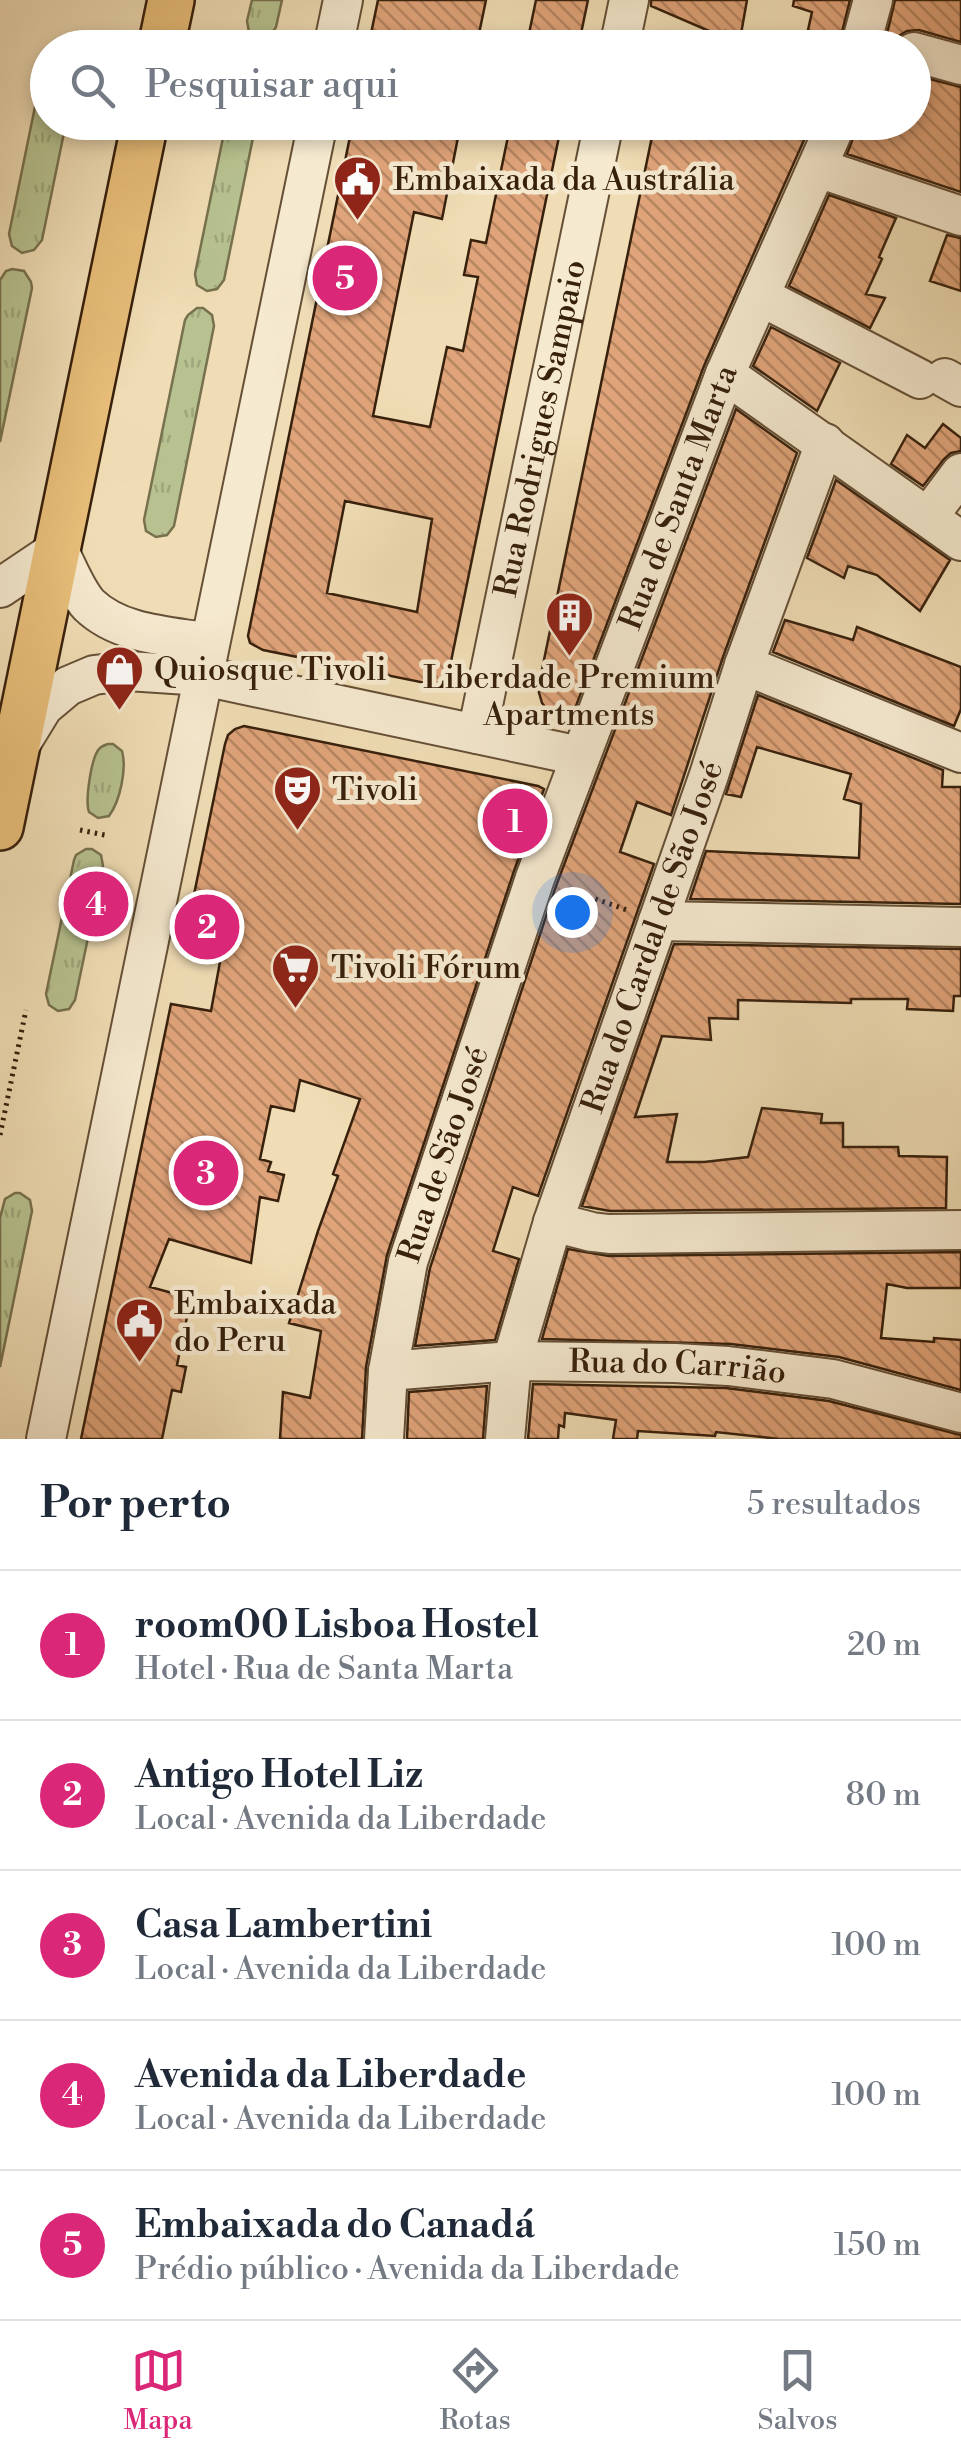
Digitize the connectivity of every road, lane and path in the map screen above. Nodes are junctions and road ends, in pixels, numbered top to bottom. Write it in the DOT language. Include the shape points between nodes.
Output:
graph roads {
  1 [pos="171,0"];
  2 [pos="343,0"];
  3 [pos="629,0"];
  4 [pos="873,0"];
  5 [pos="165,30"];
  6 [pos="337,30"];
  7 [pos="623,30"];
  8 [pos="864,30"];
  9 [pos="931,57"];
  10 [pos="961,65"];
  11 [pos="142,140"];
  12 [pos="314,140"];
  13 [pos="600,140"];
  14 [pos="829,140"];
  15 [pos="818,168"];
  16 [pos="961,216"];
  17 [pos="760,296"];
  18 [pos="725,374"];
  19 [pos="942,381"];
  20 [pos="825,443"];
  21 [pos="961,473"];
  22 [pos="928,517"];
  23 [pos="961,540"];
  24 [pos="58,549"];
  25 [pos="0,588"];
  26 [pos="207,660"];
  27 [pos="744,666"];
  28 [pos="477,734"];
  29 [pos="16,752"];
  30 [pos="961,753"];
  31 [pos="580,756"];
  32 [pos="0,826"];
  33 [pos="80,830"];
  34 [pos="109,836"];
  35 [pos="535,878"];
  36 [pos="658,920"];
  37 [pos="961,927"];
  38 [pos="26,1010"];
  39 [pos="0,1134"];
  40 [pos="553,1222"];
  41 [pos="961,1230"];
  42 [pos="512,1361"];
  43 [pos="388,1371"];
  44 [pos="961,1413"];
  45 [pos="46,1439"];
  46 [pos="384,1439"];
  47 [pos="505,1439"];
  1 -- 5 [label="main road"];
  2 -- 6 [label="street"];
  3 -- 7 [label="street"];
  4 -- 8 [label="street"];
  9 -- 10 [label="street"];
  11 -- 24 [label="main road"];
  12 -- 26 [label="street"];
  13 -- 28 [label="street, Rua Rodrigues Sampaio"];
  14 -- 15 [label="street, Rua de Santa Marta"];
  15 -- 16 [label="street"];
  15 -- 17 [label="street, Rua de Santa Marta"];
  17 -- 18 [label="street, Rua de Santa Marta"];
  17 -- 19 [label="street"];
  18 -- 20 [label="street"];
  18 -- 31 [label="street, Rua de Santa Marta"];
  20 -- 22 [label="street"];
  20 -- 27 [label="street, Rua do Cardal de São José"];
  21 -- 22 [label="street"];
  22 -- 23 [label="street"];
  24 -- 25 [label="street"];
  24 -- 26 [label="street" via="87,603 125,628"];
  24 -- 29 [label="main road"];
  26 -- 28 [label="street"];
  26 -- 29 [label="street" via="94,675 68,686 44,707"];
  26 -- 45 [label="street"];
  27 -- 30 [label="street"];
  27 -- 36 [label="street, Rua do Cardal de São José"];
  28 -- 31 [label="street"];
  29 -- 32 [label="main road"];
  31 -- 35 [label="street, Rua de Santa Marta"];
  33 -- 34 [label="path"];
  35 -- 36 [label="path"];
  35 -- 43 [label="street, Rua de São José" via="408,1262"];
  36 -- 37 [label="street"];
  36 -- 40 [label="street, Rua do Cardal de São José"];
  38 -- 39 [label="path"];
  40 -- 41 [label="street" via="609,1234"];
  40 -- 42 [label="street, Rua do Cardal de São José"];
  42 -- 43 [label="street, Rua do Carrião"];
  42 -- 44 [label="street, Rua do Carrião" via="747,1368 833,1379"];
  42 -- 47 [label="street, Rua do Cardal de São José"];
  43 -- 46 [label="street, Rua de São José"];
}
